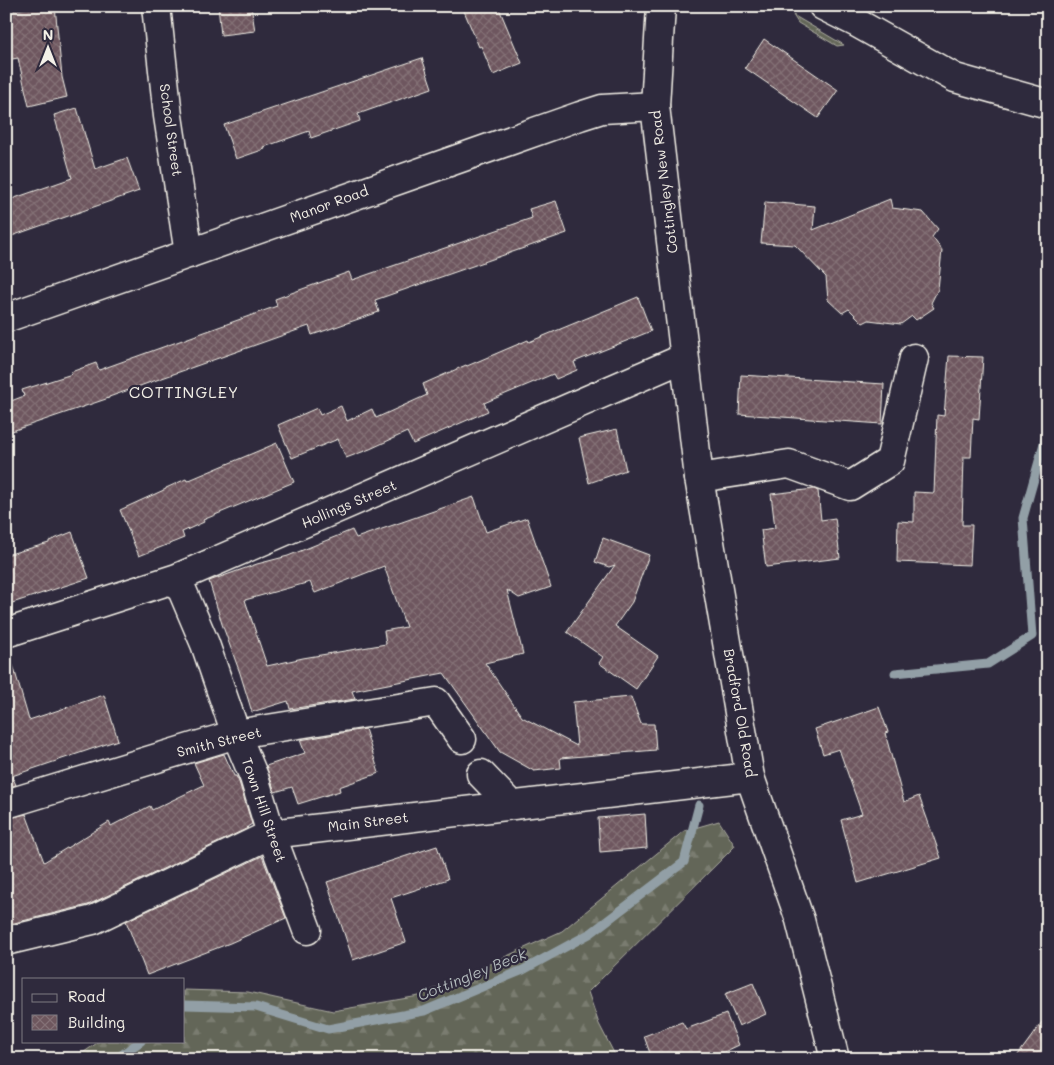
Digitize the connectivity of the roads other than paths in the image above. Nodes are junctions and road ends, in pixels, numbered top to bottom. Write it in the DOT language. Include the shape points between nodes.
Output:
graph roads {
  1 [pos="156,6"];
  2 [pos="661,6"];
  3 [pos="823,6"];
  4 [pos="1048,104"];
  5 [pos="655,106"];
  6 [pos="189,254"];
  7 [pos="6,318"];
  8 [pos="684,358"];
  9 [pos="914,358"];
  10 [pos="699,478"];
  11 [pos="177,578"];
  12 [pos="6,633"];
  13 [pos="236,734"];
  14 [pos="462,739"];
  15 [pos="481,774"];
  16 [pos="750,777"];
  17 [pos="6,804"];
  18 [pos="511,805"];
  19 [pos="271,834"];
  20 [pos="307,930"];
  21 [pos="6,942"];
  22 [pos="835,1059"];
  1 -- 6 [label="street, School Street" via="168,116"];
  2 -- 5 [label="street, Cottingley New Road"];
  3 -- 4 [label="street" via="955,78"];
  5 -- 6 [label="street, Manor Road" via="602,109"];
  5 -- 8 [label="street, Cottingley New Road"];
  6 -- 7 [label="street, Manor Road"];
  8 -- 10 [label="street, Bradford Old Road"];
  8 -- 11 [label="street, Hollings Street"];
  9 -- 10 [label="street" via="890,461 850,486 789,464"];
  10 -- 16 [label="street, Bradford Old Road"];
  11 -- 12 [label="street, Hollings Street"];
  11 -- 13 [label="street, Town Hill Street" via="205,644"];
  13 -- 14 [label="street, Smith Street" via="436,702"];
  13 -- 17 [label="street, Smith Street"];
  13 -- 19 [label="street, Town Hill Street" via="254,776"];
  15 -- 18 [label="street"];
  16 -- 18 [label="street, Main Street"];
  16 -- 22 [label="street, Bradford Old Road" via="800,920"];
  18 -- 19 [label="street, Main Street"];
  19 -- 20 [label="street, Town Hill Street"];
  19 -- 21 [label="street, Main Street" via="93,920"];
}
